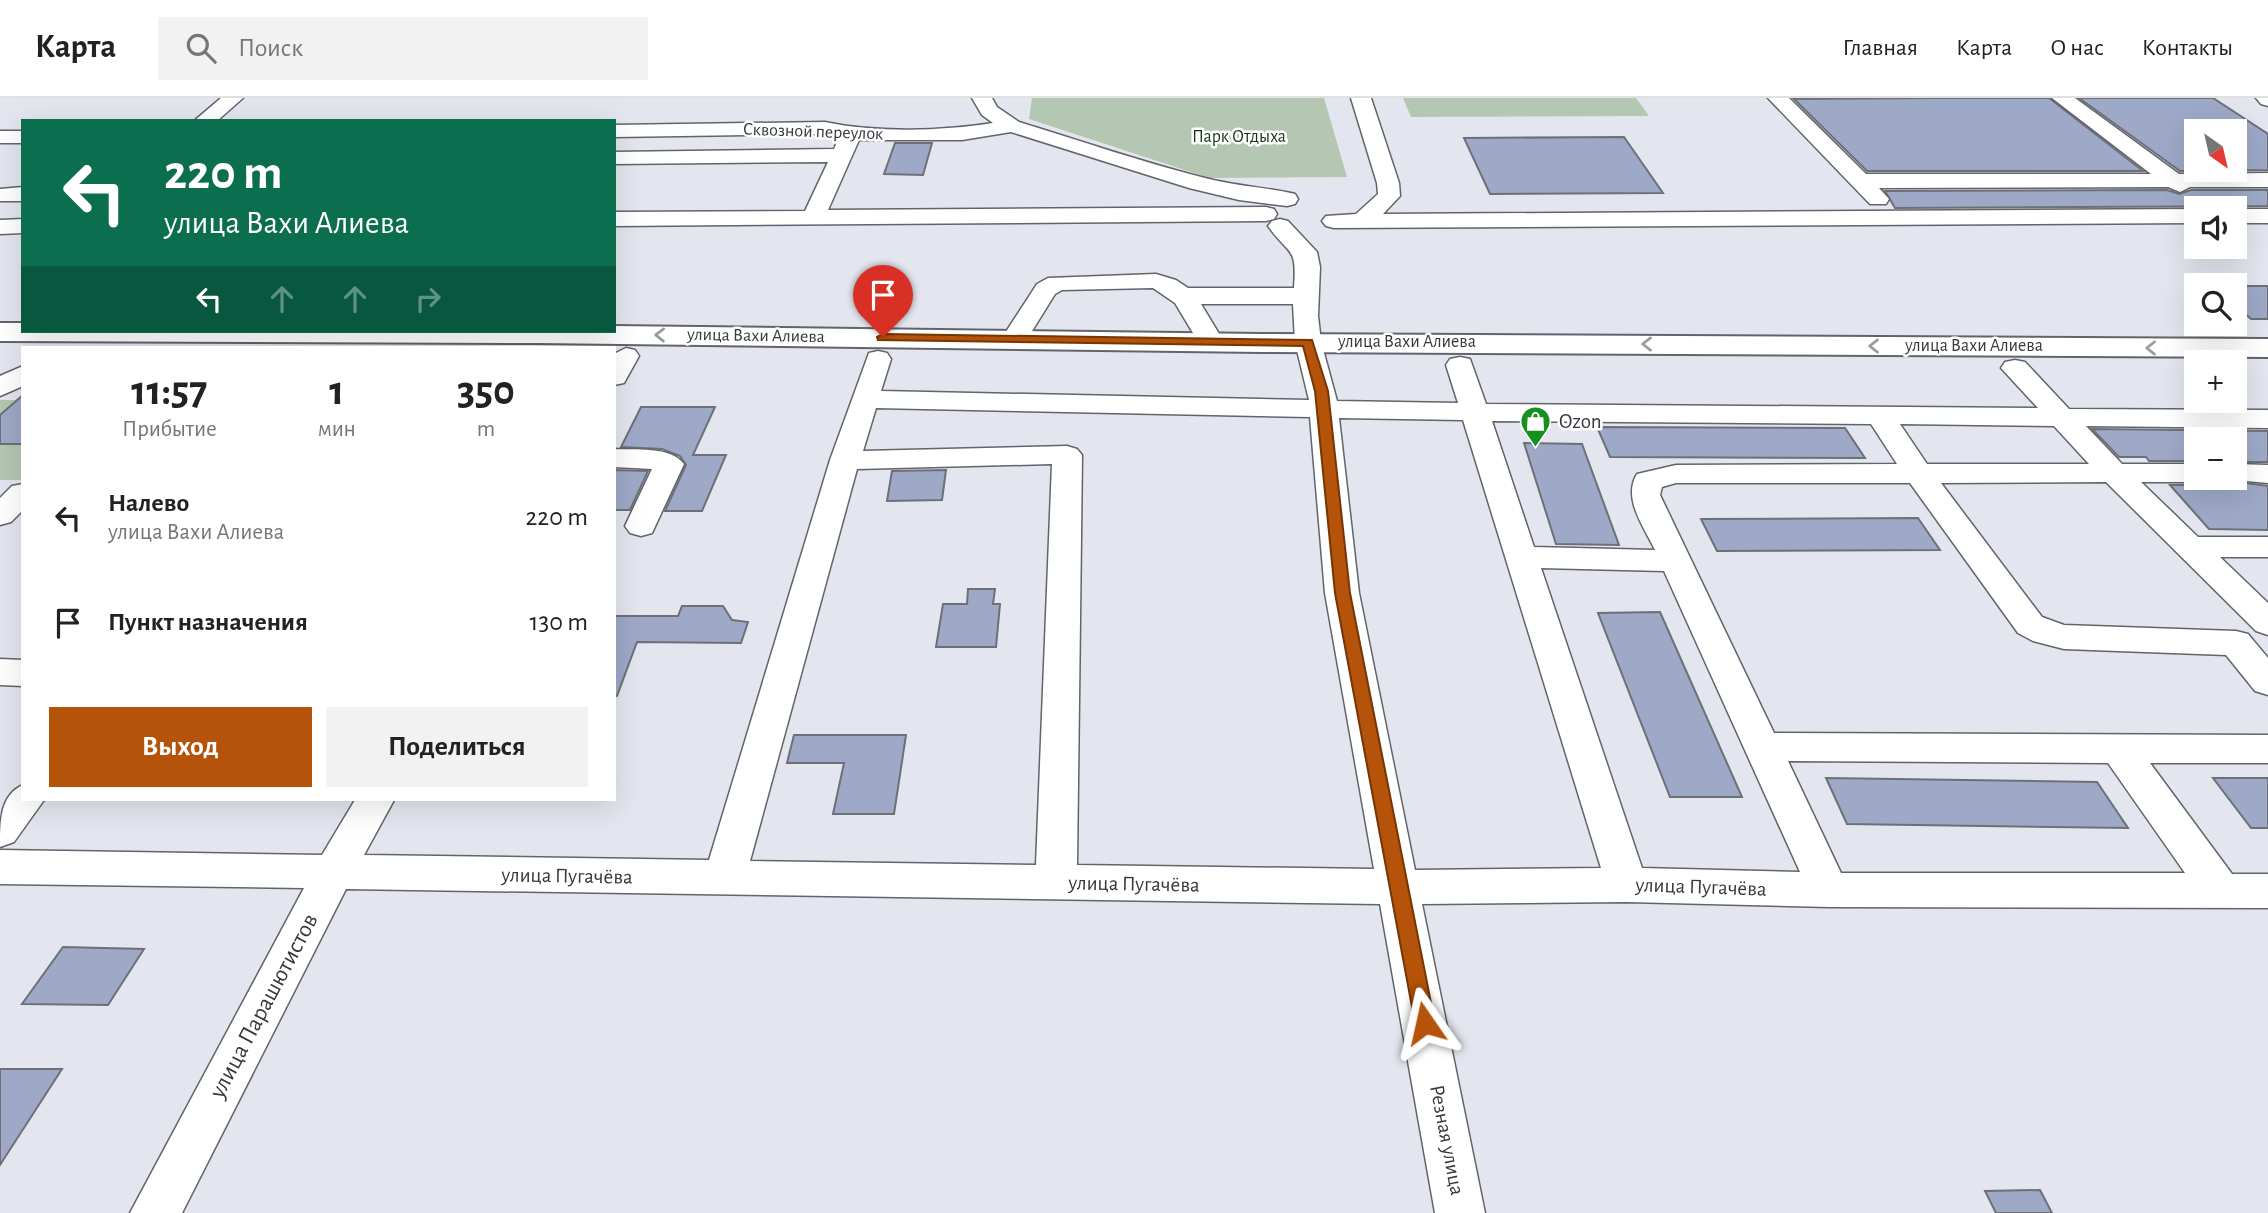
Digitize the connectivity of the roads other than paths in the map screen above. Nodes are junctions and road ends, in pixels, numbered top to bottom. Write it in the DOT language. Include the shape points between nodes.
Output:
graph roads {
  1 [pos="233,98"];
  2 [pos="982,98"];
  3 [pos="1361,98"];
  4 [pos="1778,98"];
  5 [pos="2062,98"];
  6 [pos="207,119"];
  7 [pos="1012,126"];
  8 [pos="616,131"];
  9 [pos="851,134"];
  10 [pos="0,137"];
  11 [pos="21,137"];
  12 [pos="616,158"];
  13 [pos="840,159"];
  14 [pos="616,166"];
  15 [pos="2268,180"];
  16 [pos="1861,181"];
  17 [pos="2176,182"];
  18 [pos="1389,189"];
  19 [pos="1239,193"];
  20 [pos="2195,196"];
  21 [pos="1317,208"];
  22 [pos="2184,216"];
  23 [pos="2247,216"];
  24 [pos="2268,216"];
  25 [pos="814,217"];
  26 [pos="1894,217"];
  27 [pos="616,219"];
  28 [pos="1273,220"];
  29 [pos="1362,221"];
  30 [pos="1435,221"];
  31 [pos="0,226"];
  32 [pos="21,226"];
  33 [pos="1305,252"];
  34 [pos="1185,296"];
  35 [pos="1307,296"];
  36 [pos="0,332"];
  37 [pos="21,332"];
  38 [pos="169,333"];
  39 [pos="1015,338"];
  40 [pos="1210,342"];
  41 [pos="2268,348"];
  42 [pos="0,351"];
  43 [pos="21,352"];
  44 [pos="1311,353"];
  45 [pos="878,359"];
  46 [pos="618,363"];
  47 [pos="1460,365"];
  48 [pos="2015,368"];
  49 [pos="2184,369"];
  50 [pos="2247,370"];
  51 [pos="2268,370"];
  52 [pos="21,375"];
  53 [pos="0,388"];
  54 [pos="867,399"];
  55 [pos="1073,403"];
  56 [pos="1323,408"];
  57 [pos="1476,412"];
  58 [pos="1880,416"];
  59 [pos="2064,417"];
  60 [pos="2268,419"];
  61 [pos="1068,454"];
  62 [pos="616,458"];
  63 [pos="845,460"];
  64 [pos="2113,472"];
  65 [pos="1918,473"];
  66 [pos="2184,473"];
  67 [pos="2247,473"];
  68 [pos="2268,474"];
  69 [pos="0,489"];
  70 [pos="21,491"];
  71 [pos="21,493"];
  72 [pos="0,515"];
  73 [pos="641,526"];
  74 [pos="2190,547"];
  75 [pos="2268,547"];
  76 [pos="1523,556"];
  77 [pos="1676,561"];
  78 [pos="2268,623"];
  79 [pos="2252,641"];
  80 [pos="0,672"];
  81 [pos="21,673"];
  82 [pos="2268,682"];
  83 [pos="1763,747"];
  84 [pos="2118,748"];
  85 [pos="2268,749"];
  86 [pos="24,801"];
  87 [pos="374,801"];
  88 [pos="0,831"];
  89 [pos="0,867"];
  90 [pos="333,873"];
  91 [pos="724,879"];
  92 [pos="1056,883"];
  93 [pos="1627,885"];
  94 [pos="1400,887"];
  95 [pos="1829,890"];
  96 [pos="2221,891"];
  97 [pos="2268,891"];
  98 [pos="155,1213"];
  99 [pos="1460,1213"];
  1 -- 6 [label="street"];
  2 -- 7 [label="street" via="989,111"];
  3 -- 18 [label="street"];
  4 -- 16 [label="street"];
  5 -- 17 [label="street"];
  7 -- 9 [label="street, Сквозной переулок" via="962,134"];
  7 -- 19 [label="street"];
  8 -- 9 [label="street, Сквозной переулок" via="825,128"];
  9 -- 13 [label="street"];
  10 -- 11 [label="street"];
  12 -- 13 [label="street"];
  13 -- 14 [label="street"];
  13 -- 25 [label="street"];
  15 -- 17 [label="street"];
  16 -- 17 [label="street"];
  16 -- 26 [label="street"];
  17 -- 20 [label="street"];
  18 -- 21 [label="street"];
  18 -- 29 [label="street"];
  18 -- 30 [label="street" via="1413,212"];
  19 -- 21 [label="street"];
  19 -- 28 [label="street"];
  21 -- 28 [label="street" via="1304,231"];
  21 -- 28 [label="street" via="1271,205"];
  21 -- 29 [label="street"];
  21 -- 33 [label="street"];
  22 -- 26 [label="street"];
  23 -- 24 [label="street"];
  25 -- 27 [label="street"];
  25 -- 28 [label="street"];
  26 -- 30 [label="street"];
  28 -- 33 [label="street"];
  29 -- 30 [label="street"];
  31 -- 32 [label="street"];
  33 -- 35 [label="street, Резная улица"];
  34 -- 35 [label="street"];
  34 -- 39 [label="street" via="1156,281 1057,283 1046,289"];
  34 -- 40 [label="street"];
  35 -- 44 [label="street, Резная улица"];
  37 -- 36 [label="main road, улица Вахи Алиева, one-way"];
  39 -- 38 [label="main road, улица Вахи Алиева, one-way"];
  39 -- 40 [label="main road, улица Вахи Алиева"];
  40 -- 44 [label="main road, улица Вахи Алиева"];
  41 -- 44 [label="main road, улица Вахи Алиева, one-way"];
  42 -- 43 [label="main road"];
  44 -- 45 [label="main road, улица Вахи Алиева"];
  44 -- 47 [label="main road, улица Вахи Алиева"];
  44 -- 56 [label="street, Резная улица"];
  45 -- 46 [label="main road, улица Вахи Алиева"];
  45 -- 54 [label="street"];
  47 -- 48 [label="main road, улица Вахи Алиева"];
  47 -- 57 [label="street"];
  48 -- 49 [label="main road, улица Вахи Алиева"];
  48 -- 59 [label="street"];
  50 -- 51 [label="main road"];
  52 -- 53 [label="street"];
  54 -- 55 [label="street"];
  54 -- 63 [label="street"];
  55 -- 56 [label="street"];
  55 -- 61 [label="street"];
  56 -- 57 [label="street"];
  56 -- 94 [label="street, Резная улица" via="1342,593"];
  57 -- 58 [label="street"];
  57 -- 76 [label="street"];
  58 -- 59 [label="street"];
  58 -- 65 [label="street"];
  59 -- 60 [label="street"];
  59 -- 64 [label="street"];
  61 -- 63 [label="street"];
  61 -- 92 [label="street"];
  62 -- 73 [label="street" via="669,464"];
  63 -- 91 [label="street"];
  64 -- 65 [label="street"];
  64 -- 66 [label="street"];
  64 -- 74 [label="street"];
  65 -- 77 [label="street" via="1676,474 1648,481 1645,495"];
  65 -- 79 [label="street" via="2029,625 2064,637"];
  67 -- 68 [label="street"];
  69 -- 70 [label="street"];
  71 -- 72 [label="street"];
  74 -- 75 [label="street"];
  74 -- 78 [label="street"];
  76 -- 77 [label="street"];
  76 -- 93 [label="street"];
  77 -- 83 [label="street"];
  79 -- 82 [label="street"];
  80 -- 81 [label="street"];
  83 -- 84 [label="street"];
  83 -- 95 [label="street"];
  84 -- 85 [label="street"];
  84 -- 96 [label="street"];
  86 -- 88 [label="street"];
  87 -- 90 [label="street, улица Парашютистов"];
  89 -- 90 [label="street, улица Пугачёва"];
  90 -- 91 [label="street, улица Пугачёва"];
  90 -- 98 [label="street, улица Парашютистов"];
  91 -- 92 [label="street, улица Пугачёва"];
  92 -- 94 [label="street, улица Пугачёва"];
  93 -- 94 [label="street, улица Пугачёва"];
  93 -- 95 [label="street, улица Пугачёва"];
  94 -- 99 [label="street, Резная улица"];
  95 -- 96 [label="street, улица Пугачёва"];
  96 -- 97 [label="street, улица Пугачёва"];
}
